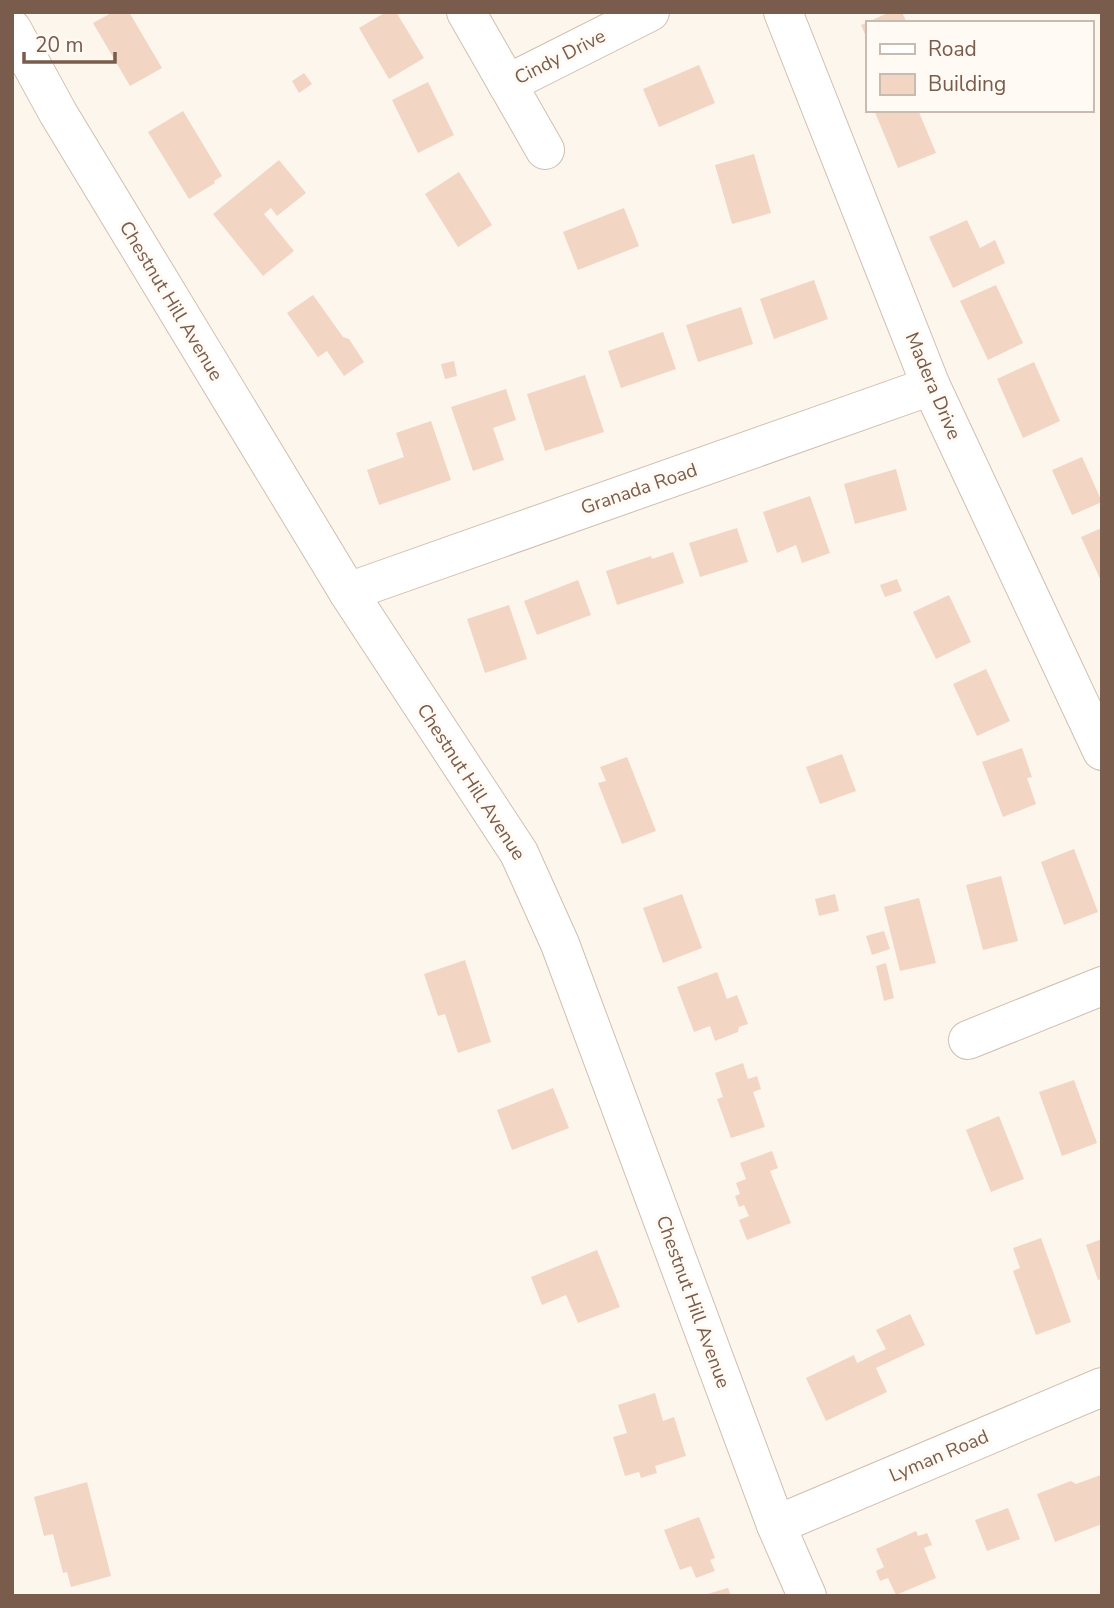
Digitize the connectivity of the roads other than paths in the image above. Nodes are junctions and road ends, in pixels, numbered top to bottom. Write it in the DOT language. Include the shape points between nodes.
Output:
graph roads {
  1 [pos="466,12"];
  2 [pos="650,12"];
  3 [pos="783,12"];
  4 [pos="12,29"];
  5 [pos="507,84"];
  6 [pos="545,150"];
  7 [pos="931,386"];
  8 [pos="348,593"];
  9 [pos="1102,751"];
  10 [pos="1102,986"];
  11 [pos="968,1040"];
  12 [pos="1102,1387"];
  13 [pos="776,1525"];
  14 [pos="807,1596"];
  1 -- 5 [label="street, Cindy Drive"];
  2 -- 5 [label="street, Cindy Drive"];
  3 -- 7 [label="street, Madera Drive"];
  4 -- 8 [label="street, Chestnut Hill Avenue"];
  5 -- 6 [label="street, Cindy Drive"];
  7 -- 8 [label="street, Granada Road"];
  7 -- 9 [label="street, Madera Drive"];
  8 -- 13 [label="street, Chestnut Hill Avenue" via="519,853 560,944"];
  10 -- 11 [label="street"];
  12 -- 13 [label="street, Lyman Road"];
  13 -- 14 [label="street, Chestnut Hill Avenue"];
}
